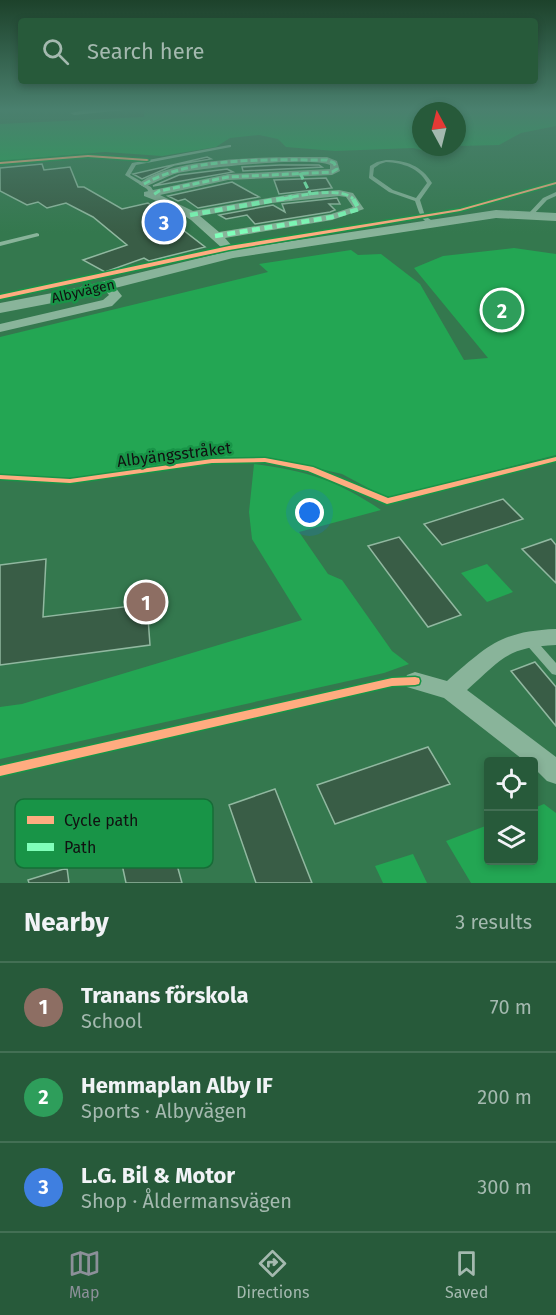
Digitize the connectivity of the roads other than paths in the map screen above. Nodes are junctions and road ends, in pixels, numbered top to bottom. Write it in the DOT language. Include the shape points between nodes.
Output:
graph roads {
  1 [pos="207,150"];
  2 [pos="300,173"];
  3 [pos="141,188"];
  4 [pos="556,194"];
  5 [pos="153,195"];
  6 [pos="311,195"];
  7 [pos="417,200"];
  8 [pos="531,214"];
  9 [pos="190,215"];
  10 [pos="556,217"];
  11 [pos="432,223"];
  12 [pos="37,235"];
  13 [pos="215,236"];
  14 [pos="0,244"];
  15 [pos="233,254"];
  16 [pos="107,285"];
  17 [pos="0,308"];
  18 [pos="0,328"];
  19 [pos="527,638"];
  20 [pos="556,638"];
  21 [pos="556,671"];
  22 [pos="415,681"];
  23 [pos="451,691"];
  24 [pos="556,773"];
  1 -- 3 [label="lane" via="134,164 127,175"];
  2 -- 3 [label="street" via="337,169 327,160 220,164 153,177"];
  2 -- 5 [label="street" via="228,177"];
  2 -- 6 [label="street"];
  3 -- 5 [label="street"];
  4 -- 8 [label="lane"];
  5 -- 9 [label="street"];
  6 -- 9 [label="street"];
  6 -- 13 [label="street" via="348,193 359,209"];
  7 -- 7 [label="lane" via="377,184 371,177 372,167 400,162 423,173 430,183"];
  7 -- 11 [label="lane" via="423,217"];
  8 -- 10 [label="street, Albyvägen"];
  8 -- 11 [label="street, Albyvägen" via="496,214"];
  9 -- 13 [label="street"];
  11 -- 15 [label="street, Albyvägen"];
  12 -- 14 [label="lane"];
  13 -- 15 [label="street"];
  15 -- 16 [label="street, Albyvägen"];
  16 -- 17 [label="street, Albyvägen"];
  16 -- 18 [label="street" via="116,296 108,303"];
  19 -- 20 [label="street"];
  19 -- 21 [label="lane"];
  19 -- 23 [label="street" via="500,648"];
  22 -- 23 [label="street"];
  23 -- 24 [label="street"];
}
